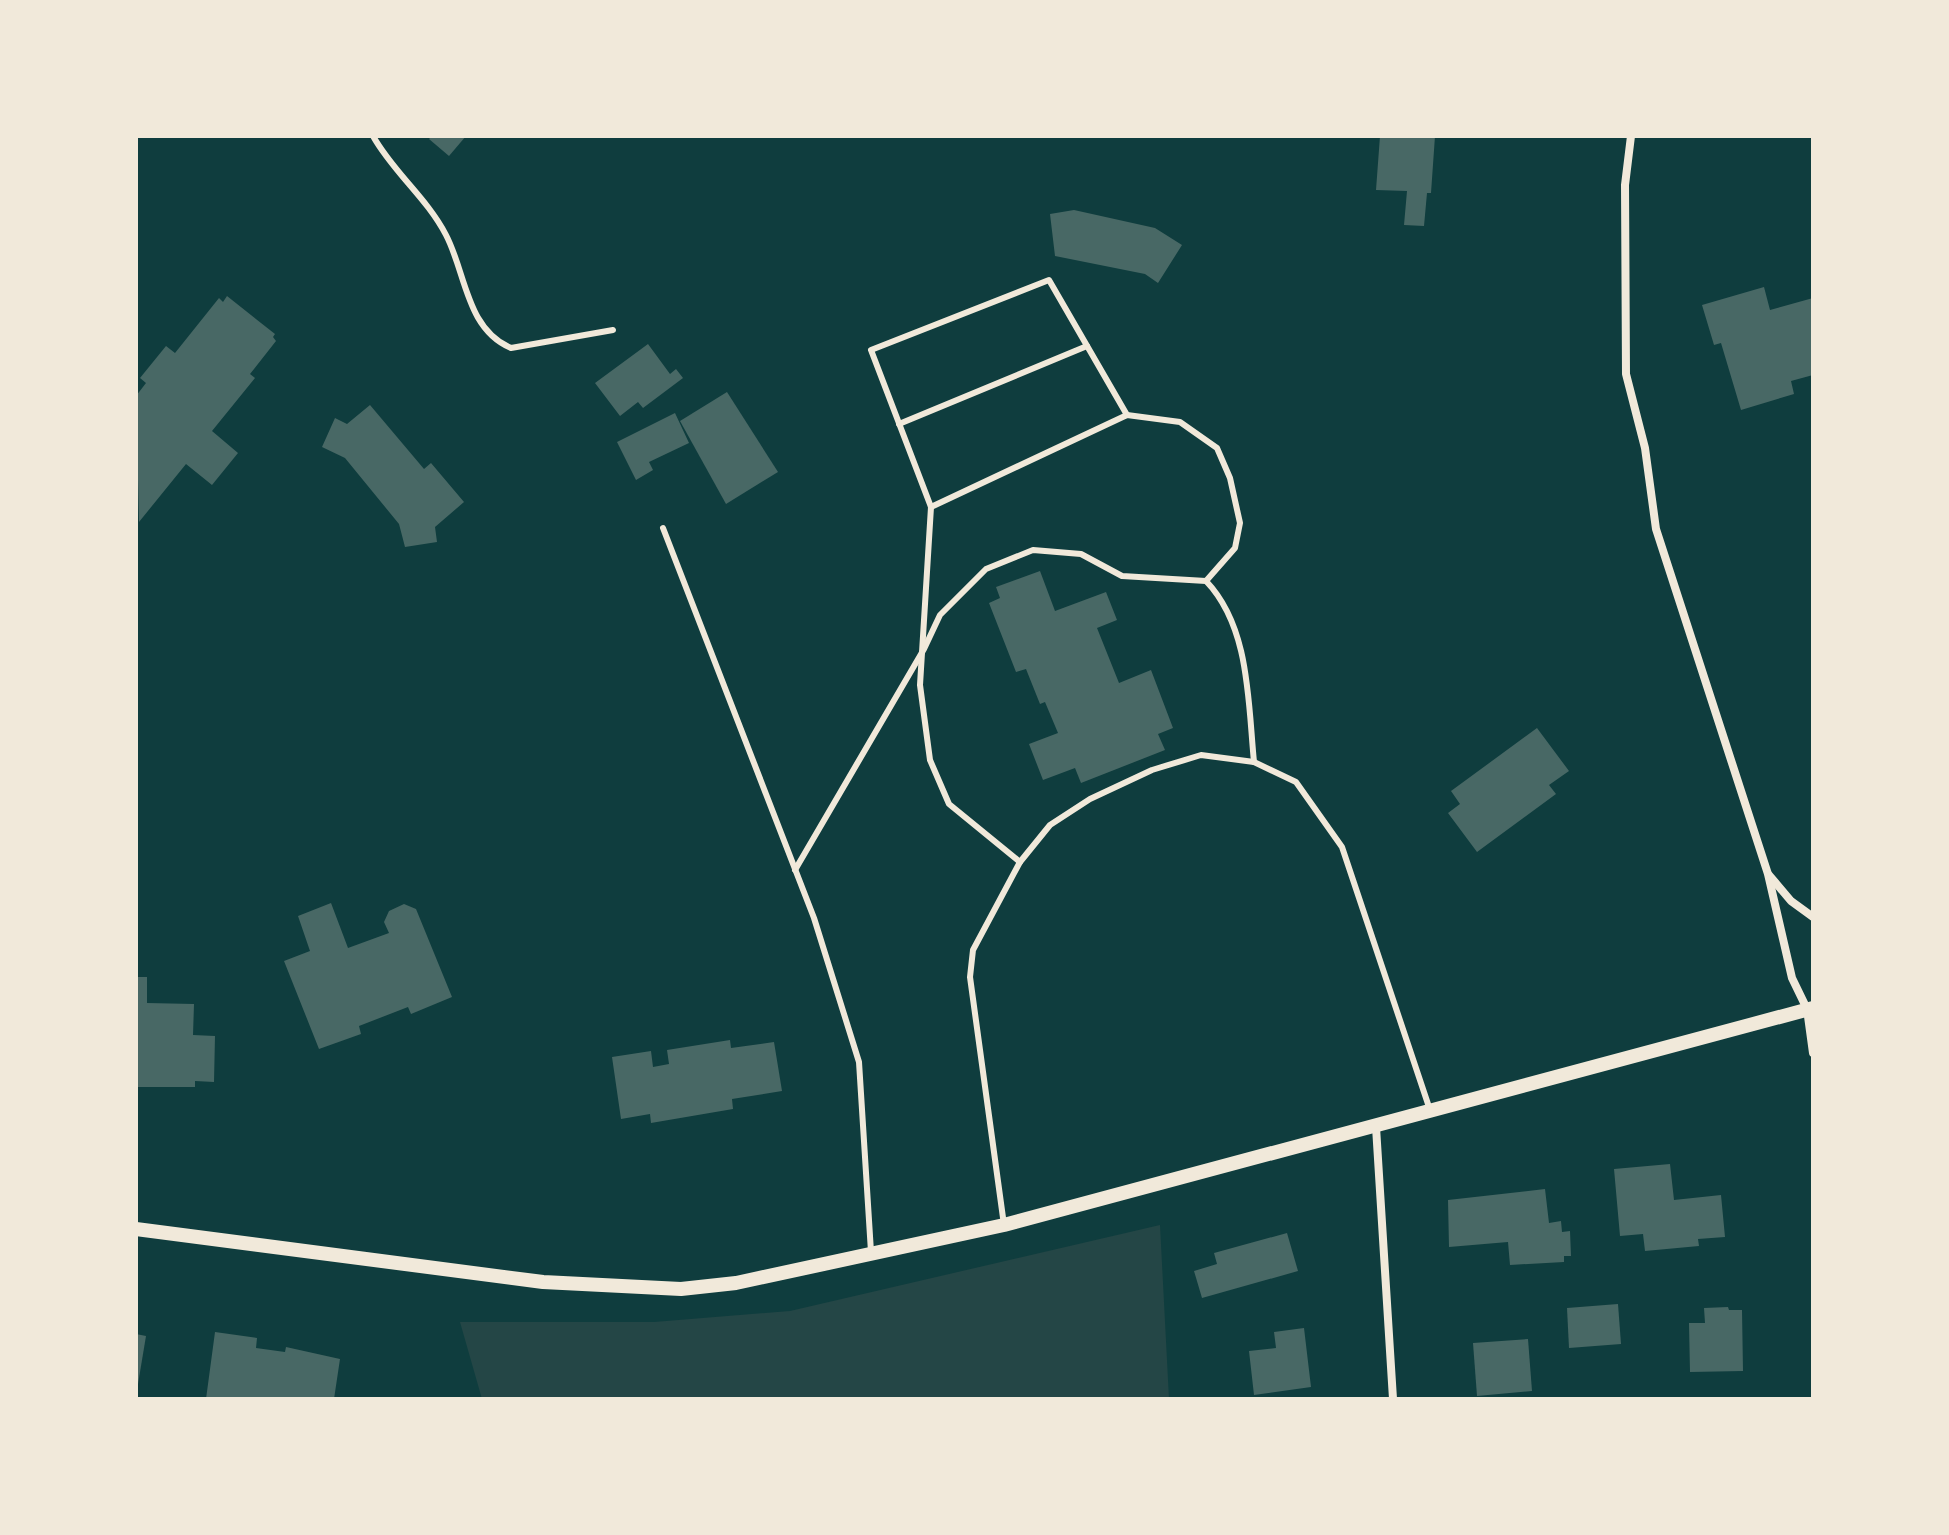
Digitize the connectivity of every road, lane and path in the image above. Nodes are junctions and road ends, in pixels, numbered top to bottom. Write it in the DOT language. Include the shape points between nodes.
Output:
graph roads {
  1 [pos="373,136"];
  2 [pos="1631,136"];
  3 [pos="613,330"];
  4 [pos="1087,346"];
  5 [pos="1127,415"];
  6 [pos="899,424"];
  7 [pos="931,507"];
  8 [pos="663,528"];
  9 [pos="1206,581"];
  10 [pos="924,649"];
  11 [pos="1254,762"];
  12 [pos="1020,862"];
  13 [pos="795,870"];
  14 [pos="1768,874"];
  15 [pos="1813,917"];
  16 [pos="1810,1009"];
  17 [pos="1813,1053"];
  18 [pos="1431,1112"];
  19 [pos="1376,1127"];
  20 [pos="1004,1225"];
  21 [pos="136,1229"];
  22 [pos="872,1255"];
  23 [pos="1393,1399"];
  1 -- 3 [label="lane" via="441,226 477,316 497,342 511,348"];
  2 -- 14 [label="street" via="1625,185 1626,374 1645,448 1656,529"];
  4 -- 5 [label="lane"];
  4 -- 6 [label="lane"];
  4 -- 6 [label="lane" via="1049,280 871,350"];
  5 -- 7 [label="lane"];
  5 -- 9 [label="lane" via="1180,422 1217,448 1240,523 1235,548"];
  6 -- 7 [label="lane"];
  7 -- 10 [label="lane"];
  8 -- 13 [label="lane"];
  9 -- 10 [label="lane" via="1122,576 1081,554 1033,550 986,569 940,615"];
  9 -- 11 [label="lane" via="1221,597 1243,655"];
  10 -- 12 [label="lane" via="920,685 930,760 949,804"];
  10 -- 13 [label="lane"];
  11 -- 12 [label="lane" via="1201,755 1152,770 1050,825"];
  11 -- 18 [label="lane" via="1296,782 1342,847"];
  12 -- 20 [label="lane" via="973,950 970,977"];
  13 -- 22 [label="lane" via="859,1062"];
  14 -- 15 [label="street"];
  14 -- 16 [label="street" via="1792,978"];
  16 -- 17 [label="street"];
  16 -- 18 [label="street"];
  18 -- 19 [label="street"];
  19 -- 20 [label="street"];
  19 -- 23 [label="street"];
  20 -- 22 [label="street"];
  21 -- 22 [label="street" via="543,1282 681,1289"];
}
